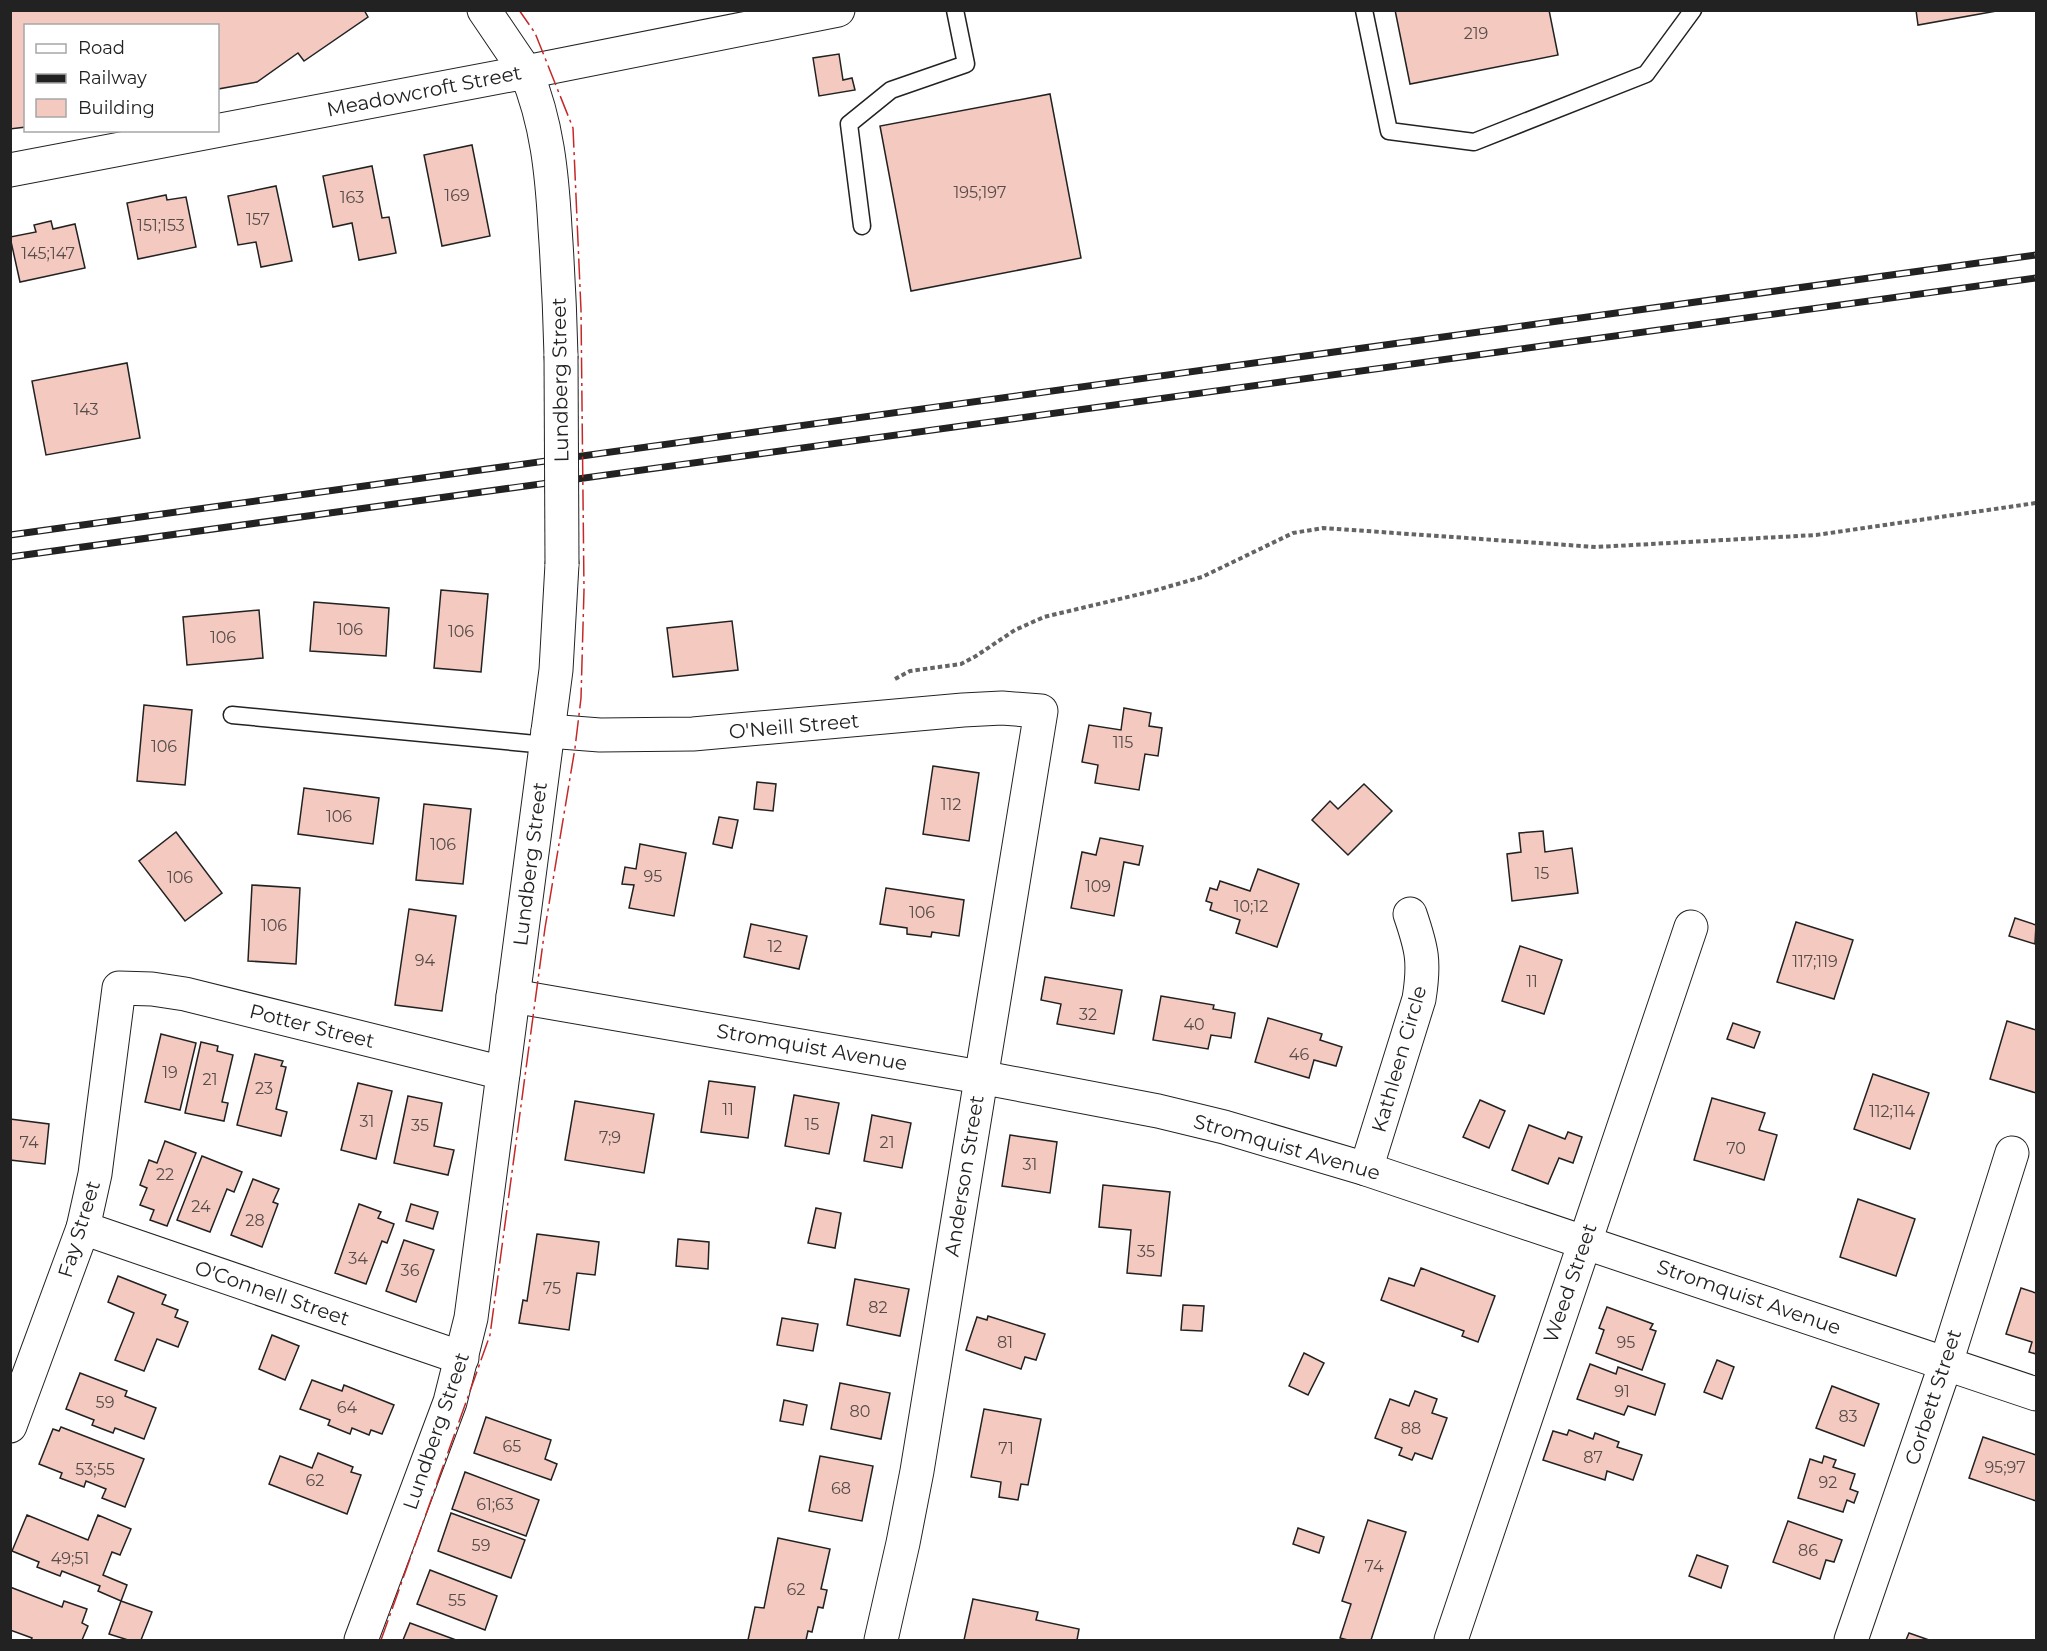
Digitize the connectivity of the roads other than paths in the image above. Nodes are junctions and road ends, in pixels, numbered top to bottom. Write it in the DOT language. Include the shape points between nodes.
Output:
graph roads {
  1 [pos="484,10"];
  2 [pos="838,10"];
  3 [pos="955,10"];
  4 [pos="1364,10"];
  5 [pos="1693,10"];
  6 [pos="780,16"];
  7 [pos="736,20"];
  8 [pos="526,72"];
  9 [pos="219,130"];
  10 [pos="210,132"];
  11 [pos="10,170"];
  12 [pos="862,226"];
  13 [pos="1041,711"];
  14 [pos="232,716"];
  15 [pos="547,738"];
  16 [pos="1410,914"];
  17 [pos="1691,927"];
  18 [pos="119,988"];
  19 [pos="513,996"];
  20 [pos="503,1073"];
  21 [pos="980,1077"];
  22 [pos="2012,1153"];
  23 [pos="1366,1169"];
  24 [pos="83,1228"];
  25 [pos="1584,1242"];
  26 [pos="462,1358"];
  27 [pos="1946,1363"];
  28 [pos="2037,1394"];
  29 [pos="10,1426"];
  30 [pos="361,1641"];
  31 [pos="880,1641"];
  32 [pos="1451,1641"];
  33 [pos="1851,1641"];
  1 -- 8 [label="street, Lundberg Street"];
  2 -- 6 [label="street, Meadowcroft Street"];
  3 -- 12 [label="lane" via="966,64 891,90 849,124"];
  4 -- 5 [label="lane" via="1389,131 1474,142 1646,74"];
  6 -- 7 [label="street, Meadowcroft Street"];
  7 -- 8 [label="street, Meadowcroft Street"];
  8 -- 9 [label="street, Meadowcroft Street"];
  8 -- 15 [label="street, Lundberg Street, bridge" via="544,125 552,173 561,356 562,564 559,636"];
  10 -- 11 [label="street, Meadowcroft Street"];
  13 -- 15 [label="street, O'Neill Street" via="963,710 693,734"];
  13 -- 21 [label="street, Anderson Street"];
  14 -- 15 [label="lane"];
  15 -- 19 [label="street, Lundberg Street"];
  16 -- 23 [label="street, Kathleen Circle" via="1424,971 1419,999"];
  17 -- 25 [label="street, Weed Street"];
  18 -- 20 [label="street, Potter Street" via="185,994"];
  18 -- 24 [label="street, Fay Street" via="95,1174"];
  19 -- 20 [label="street, Lundberg Street"];
  19 -- 21 [label="street, Stromquist Avenue"];
  20 -- 26 [label="street, Lundberg Street" via="471,1318"];
  21 -- 23 [label="street, Stromquist Avenue" via="1158,1111"];
  21 -- 31 [label="street, Anderson Street" via="917,1472"];
  22 -- 27 [label="street, Corbett Street"];
  23 -- 25 [label="street, Stromquist Avenue"];
  24 -- 26 [label="street, O'Connell Street"];
  24 -- 29 [label="street, Fay Street"];
  25 -- 27 [label="street, Stromquist Avenue"];
  25 -- 32 [label="street, Weed Street"];
  26 -- 30 [label="street, Lundberg Street" via="450,1402"];
  27 -- 28 [label="street, Stromquist Avenue"];
  27 -- 33 [label="street, Corbett Street"];
}
